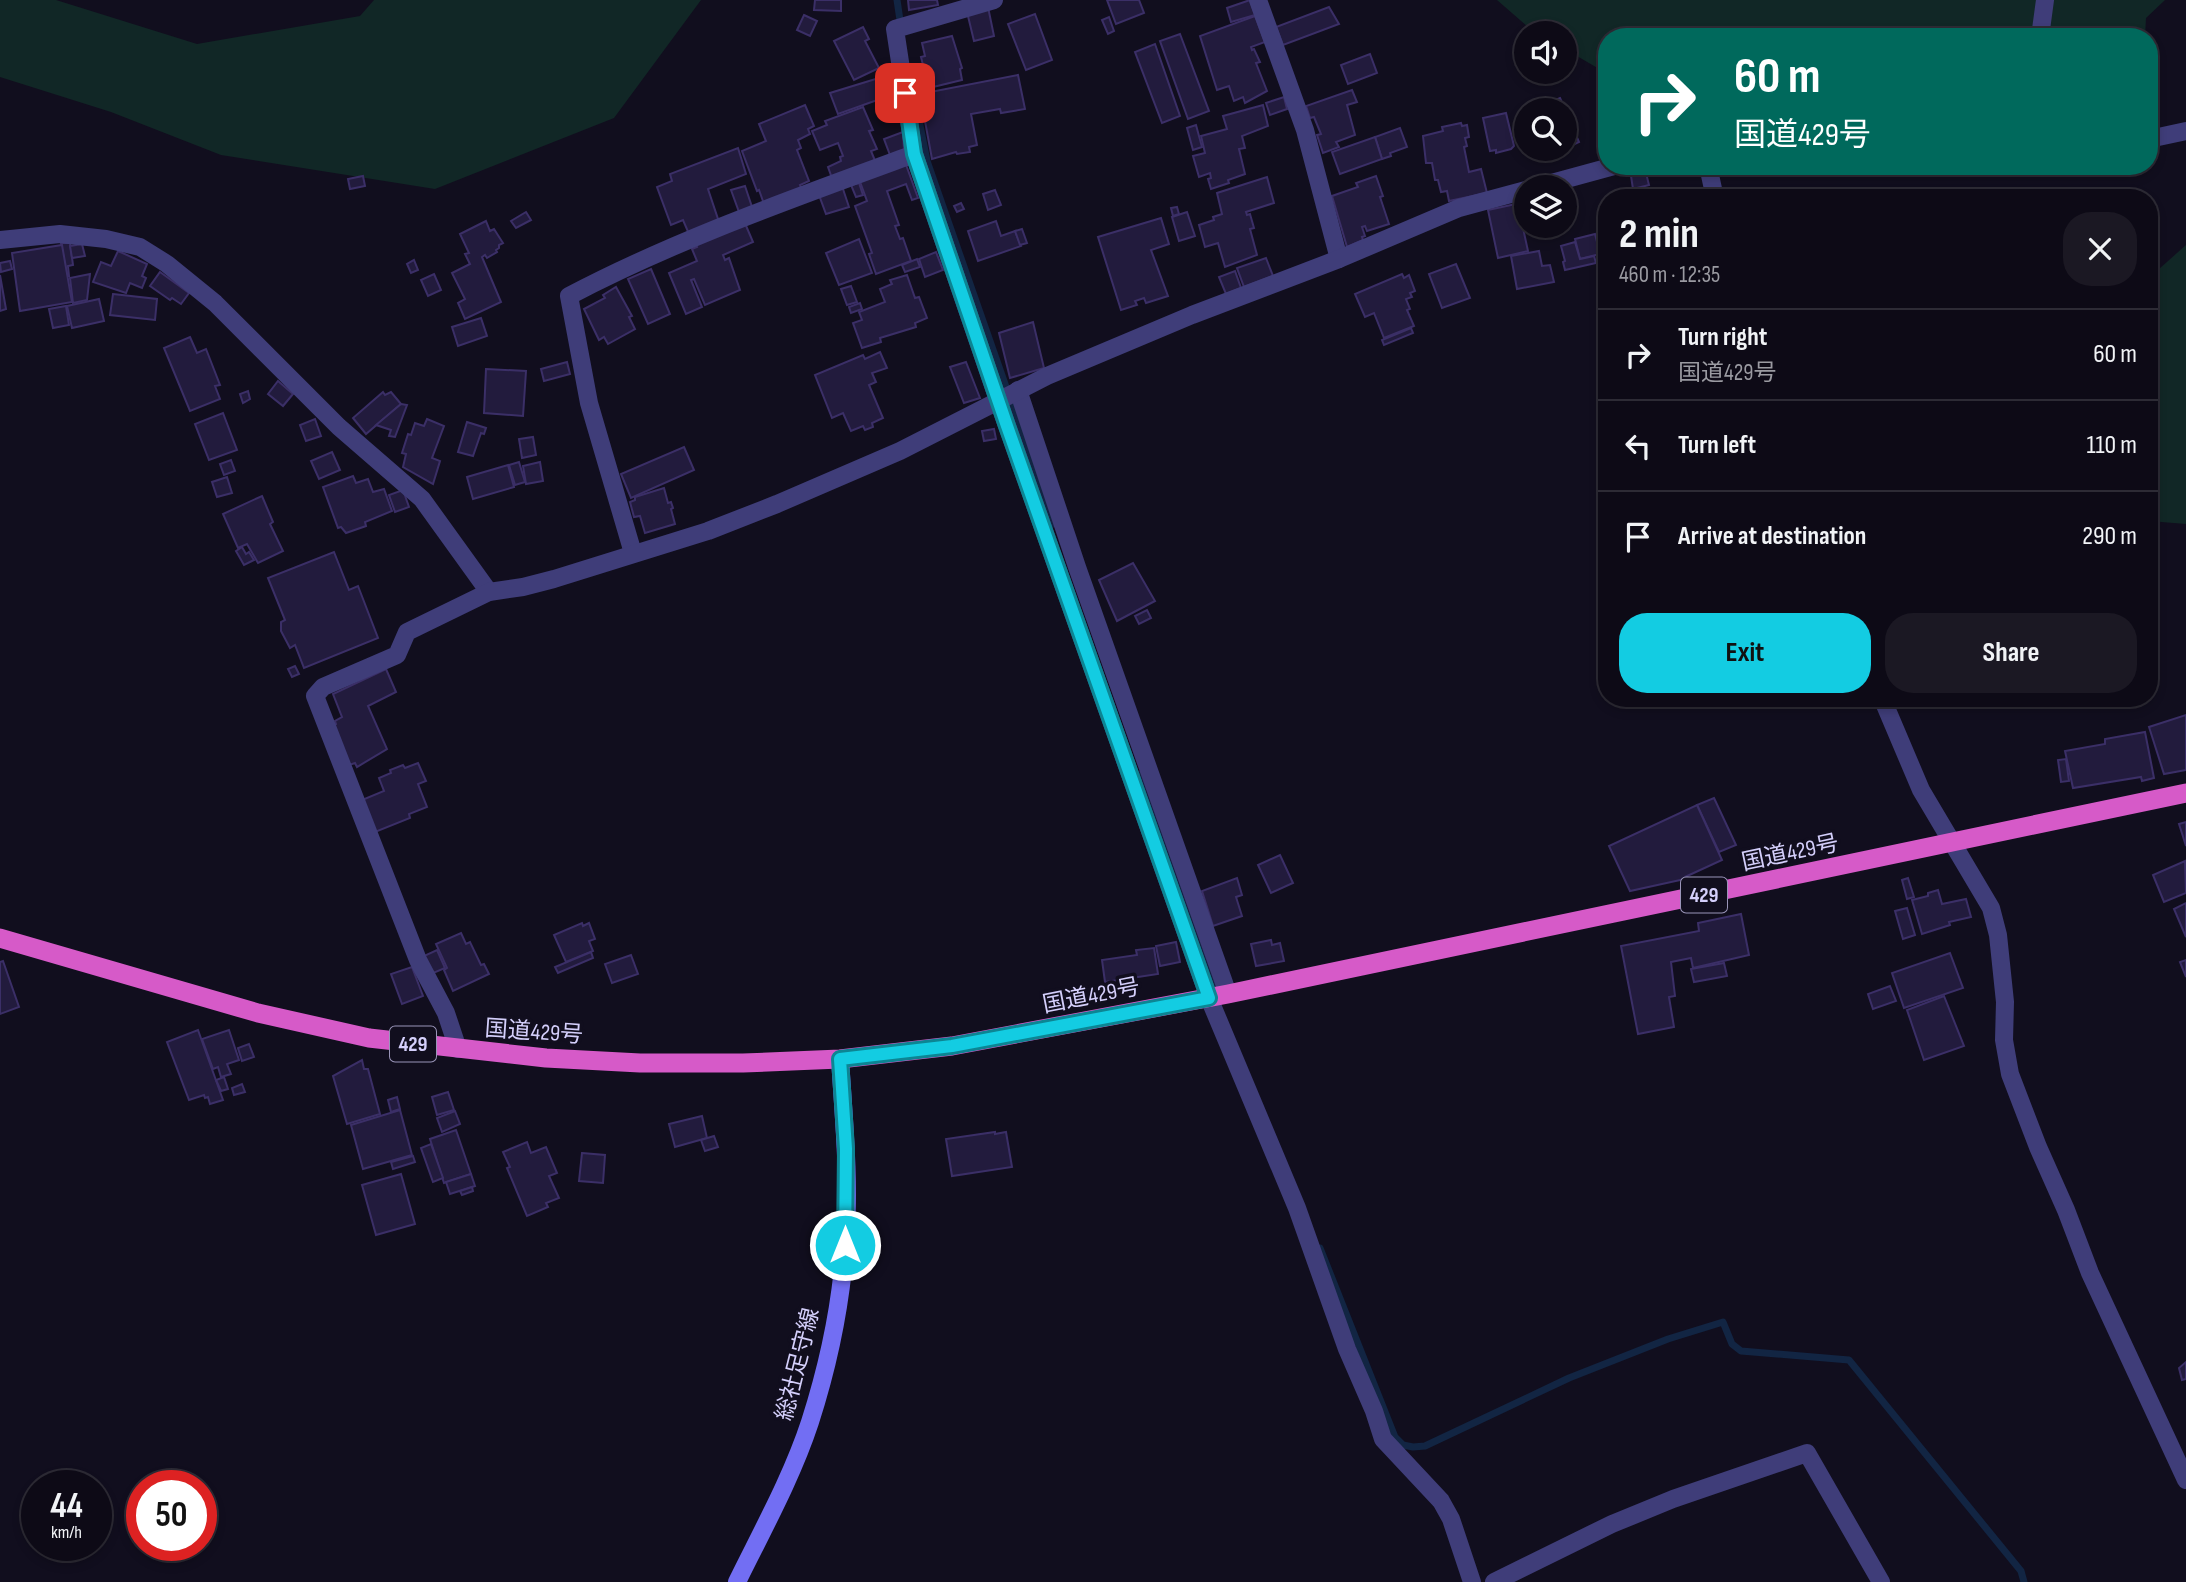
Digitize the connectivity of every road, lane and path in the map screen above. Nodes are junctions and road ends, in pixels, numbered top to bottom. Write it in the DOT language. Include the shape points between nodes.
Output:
graph roads {
  1 [pos="994,0"];
  2 [pos="1258,0"];
  3 [pos="2045,0"];
  4 [pos="2041,28"];
  5 [pos="2186,131"];
  6 [pos="2158,137"];
  7 [pos="914,154"];
  8 [pos="1598,170"];
  9 [pos="1577,176"];
  10 [pos="1514,193"];
  11 [pos="0,240"];
  12 [pos="1339,259"];
  13 [pos="1008,394"];
  14 [pos="633,553"];
  15 [pos="489,592"];
  16 [pos="1886,707"];
  17 [pos="2186,793"];
  18 [pos="1951,843"];
  19 [pos="0,938"];
  20 [pos="1218,996"];
  21 [pos="458,1049"];
  22 [pos="840,1059"];
  23 [pos="2186,1480"];
  24 [pos="737,1582"];
  25 [pos="1472,1582"];
  26 [pos="1493,1582"];
  27 [pos="1881,1582"];
  1 -- 7 [label="street" via="895,29"];
  2 -- 12 [label="street" via="1305,130"];
  3 -- 4 [label="street"];
  5 -- 6 [label="street"];
  7 -- 13 [label="street"];
  7 -- 14 [label="street" via="754,213 569,296 589,403"];
  8 -- 9 [label="street"];
  10 -- 12 [label="street" via="1459,208"];
  11 -- 15 [label="street" via="60,234 106,239 140,247 167,264 215,303 339,426 422,499"];
  12 -- 13 [label="street" via="1192,315"];
  13 -- 14 [label="street" via="900,451 777,505"];
  13 -- 20 [label="street" via="1077,567"];
  14 -- 15 [label="street" via="554,579"];
  15 -- 21 [label="street" via="407,632 397,655 323,687 315,696"];
  16 -- 18 [label="street" via="1921,790"];
  17 -- 18 [label="highway, 国道429号 / 429"];
  18 -- 20 [label="highway, 国道429号 / 429"];
  18 -- 23 [label="street" via="1991,908 1998,935 2010,1074 2090,1273"];
  19 -- 21 [label="highway, 国道429号 / 429" via="258,1013 369,1038"];
  20 -- 22 [label="highway, 国道429号 / 429" via="952,1046"];
  20 -- 25 [label="street" via="1383,1439 1441,1501"];
  21 -- 22 [label="highway, 国道429号 / 429" via="640,1063"];
  22 -- 24 [label="main road, 総社足守線" via="846,1149 845,1245 832,1342 809,1424"];
  26 -- 27 [label="street" via="1673,1499 1807,1454"];
}
